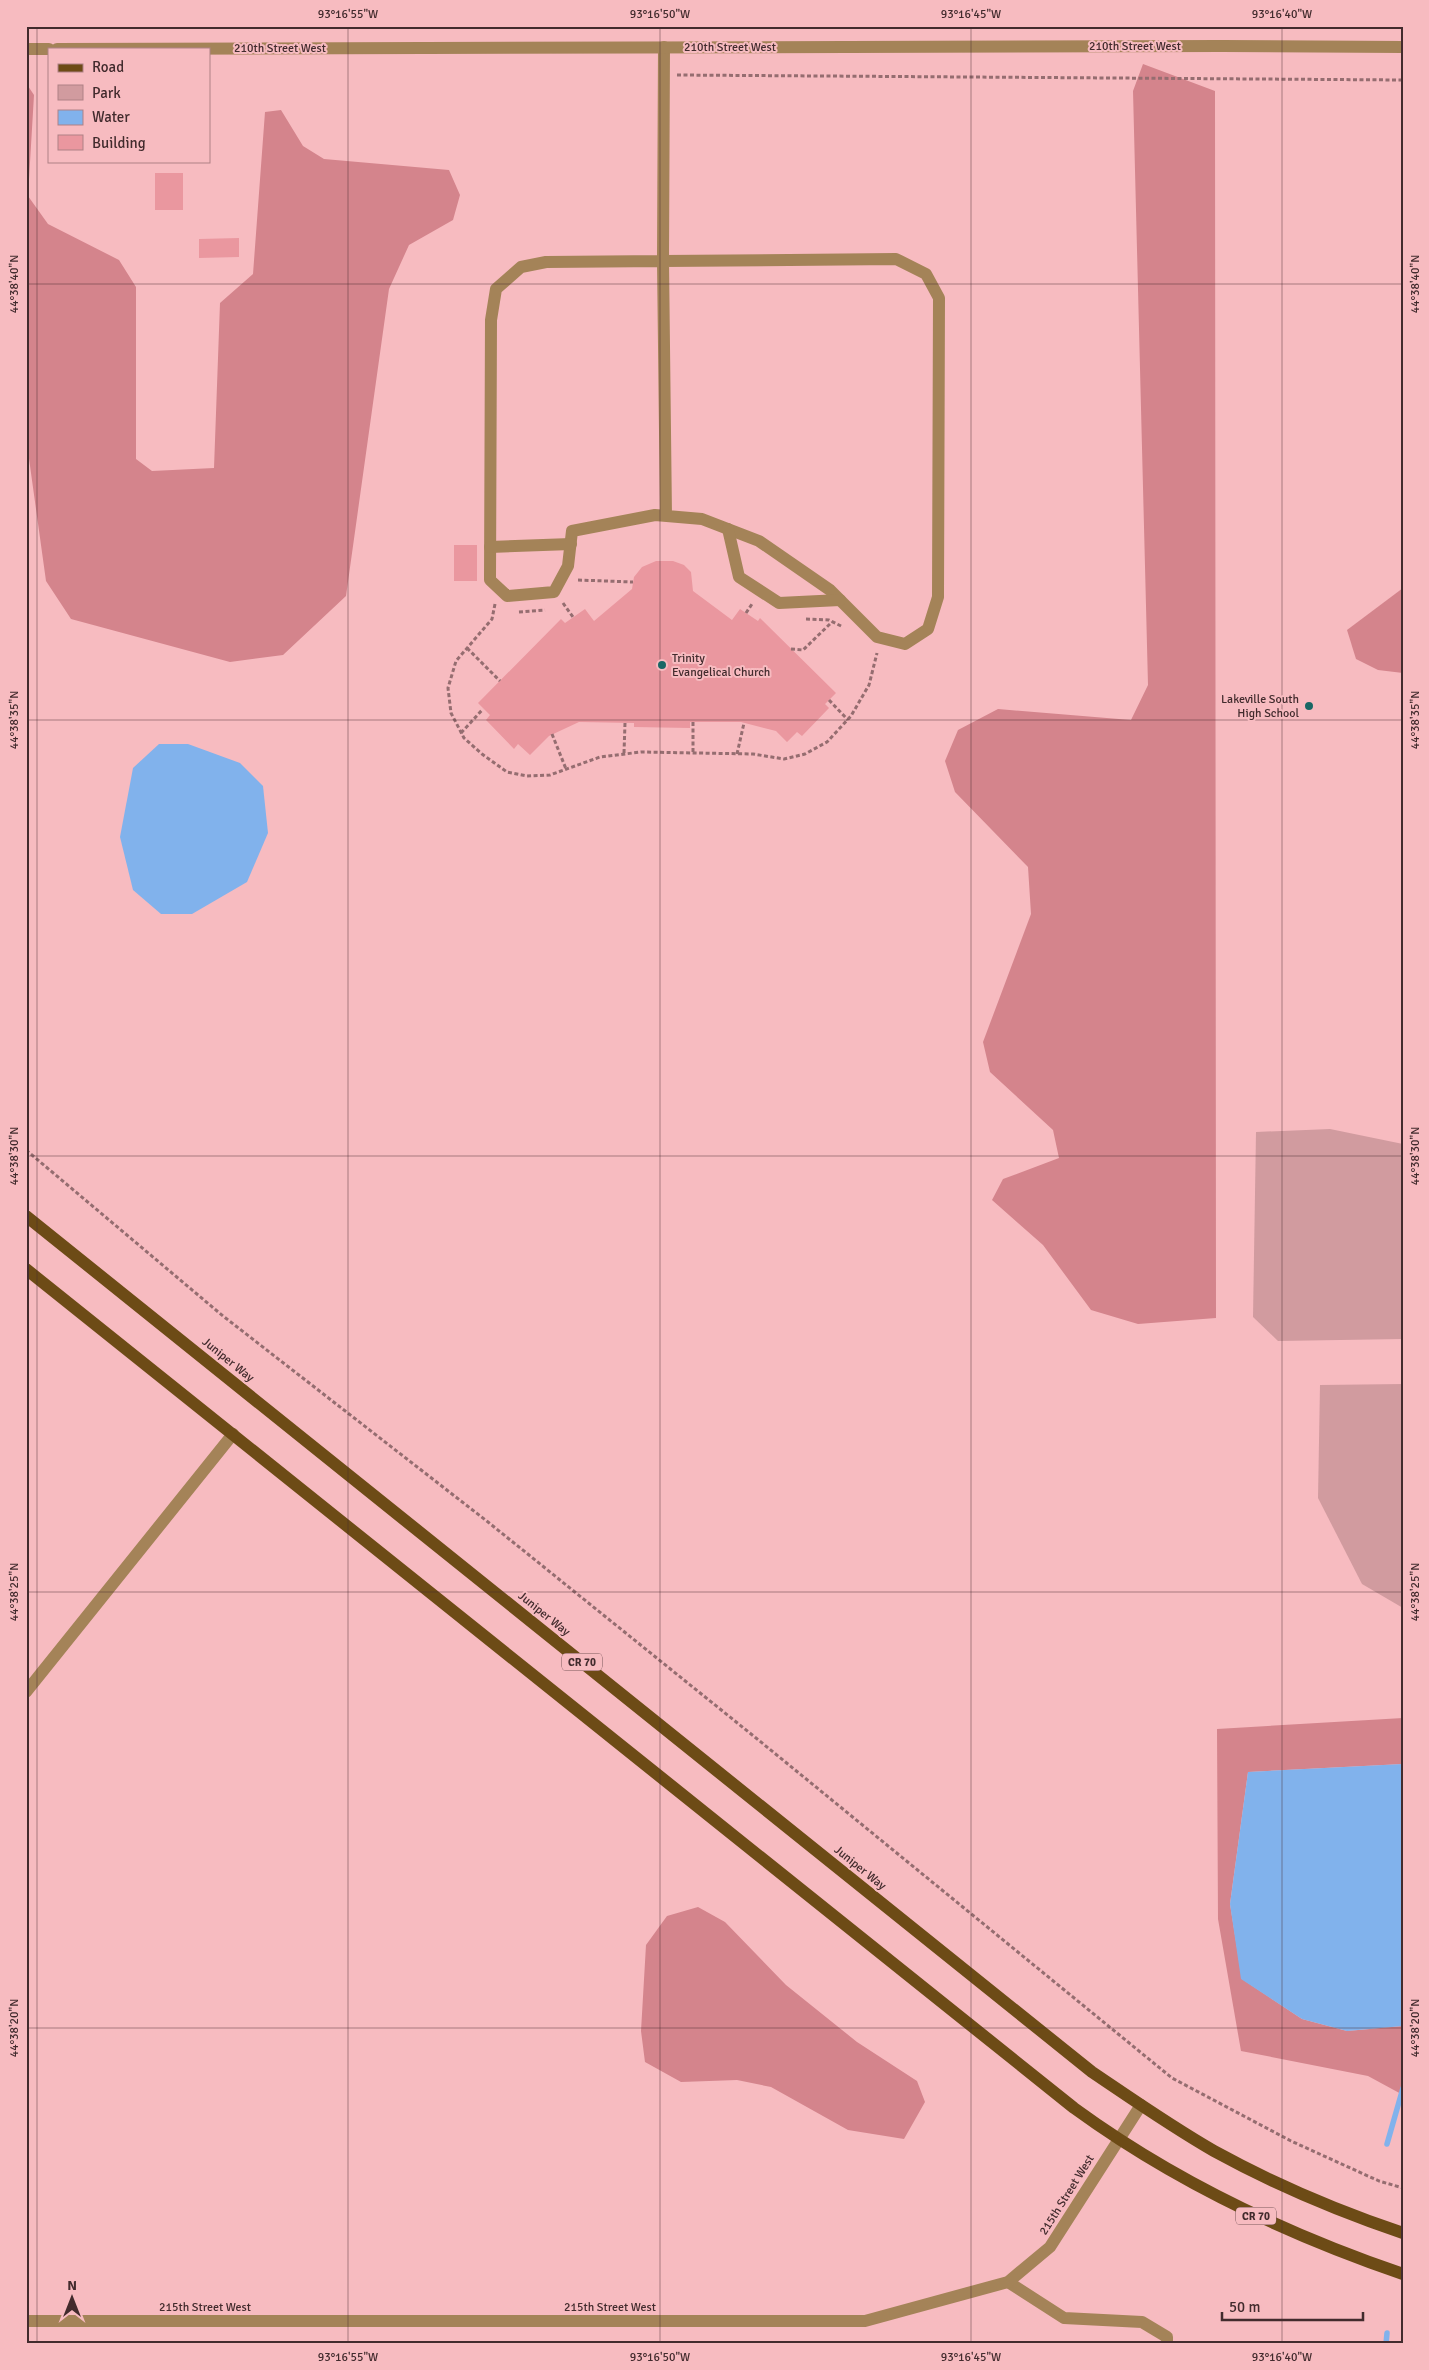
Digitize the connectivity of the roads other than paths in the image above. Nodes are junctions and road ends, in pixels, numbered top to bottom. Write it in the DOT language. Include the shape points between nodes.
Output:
graph roads {
  1 [pos="664,47"];
  2 [pos="1403,47"];
  3 [pos="210,48"];
  4 [pos="26,49"];
  5 [pos="48,49"];
  6 [pos="663,261"];
  7 [pos="666,516"];
  8 [pos="728,529"];
  9 [pos="571,544"];
  10 [pos="490,547"];
  11 [pos="840,600"];
  12 [pos="26,1216"];
  13 [pos="26,1269"];
  14 [pos="233,1434"];
  15 [pos="26,1692"];
  16 [pos="1141,2105"];
  17 [pos="1118,2140"];
  18 [pos="1403,2233"];
  19 [pos="1403,2274"];
  20 [pos="1008,2282"];
  21 [pos="26,2321"];
  22 [pos="1167,2344"];
  1 -- 2 [label="street, 210th Street West"];
  1 -- 3 [label="street, 210th Street West"];
  1 -- 6 [label="street"];
  4 -- 5 [label="street"];
  6 -- 7 [label="street"];
  6 -- 10 [label="street" via="546,262 521,267 496,289 491,320"];
  6 -- 11 [label="street" via="896,259 926,274 938,298 938,596 928,629 904,644 877,637"];
  7 -- 8 [label="street" via="702,519"];
  7 -- 9 [label="street" via="655,515 572,531"];
  8 -- 11 [label="street" via="759,541"];
  8 -- 11 [label="street" via="739,577 779,603"];
  9 -- 10 [label="street"];
  9 -- 10 [label="street" via="568,566 554,592 507,596 490,580"];
  12 -- 16 [label="main road, Juniper Way / CR 70" via="1077,2059"];
  13 -- 14 [label="main road, CR 70"];
  14 -- 15 [label="street"];
  14 -- 17 [label="main road, CR 70"];
  16 -- 17 [label="street, 215th Street West"];
  16 -- 18 [label="main road, CR 70" via="1214,2150 1286,2187"];
  17 -- 19 [label="main road, CR 70" via="1195,2185 1275,2225"];
  17 -- 20 [label="street, 215th Street West" via="1050,2247"];
  20 -- 21 [label="street, 215th Street West" via="865,2321"];
  20 -- 22 [label="street" via="1064,2318 1142,2322 1167,2337"];
}
